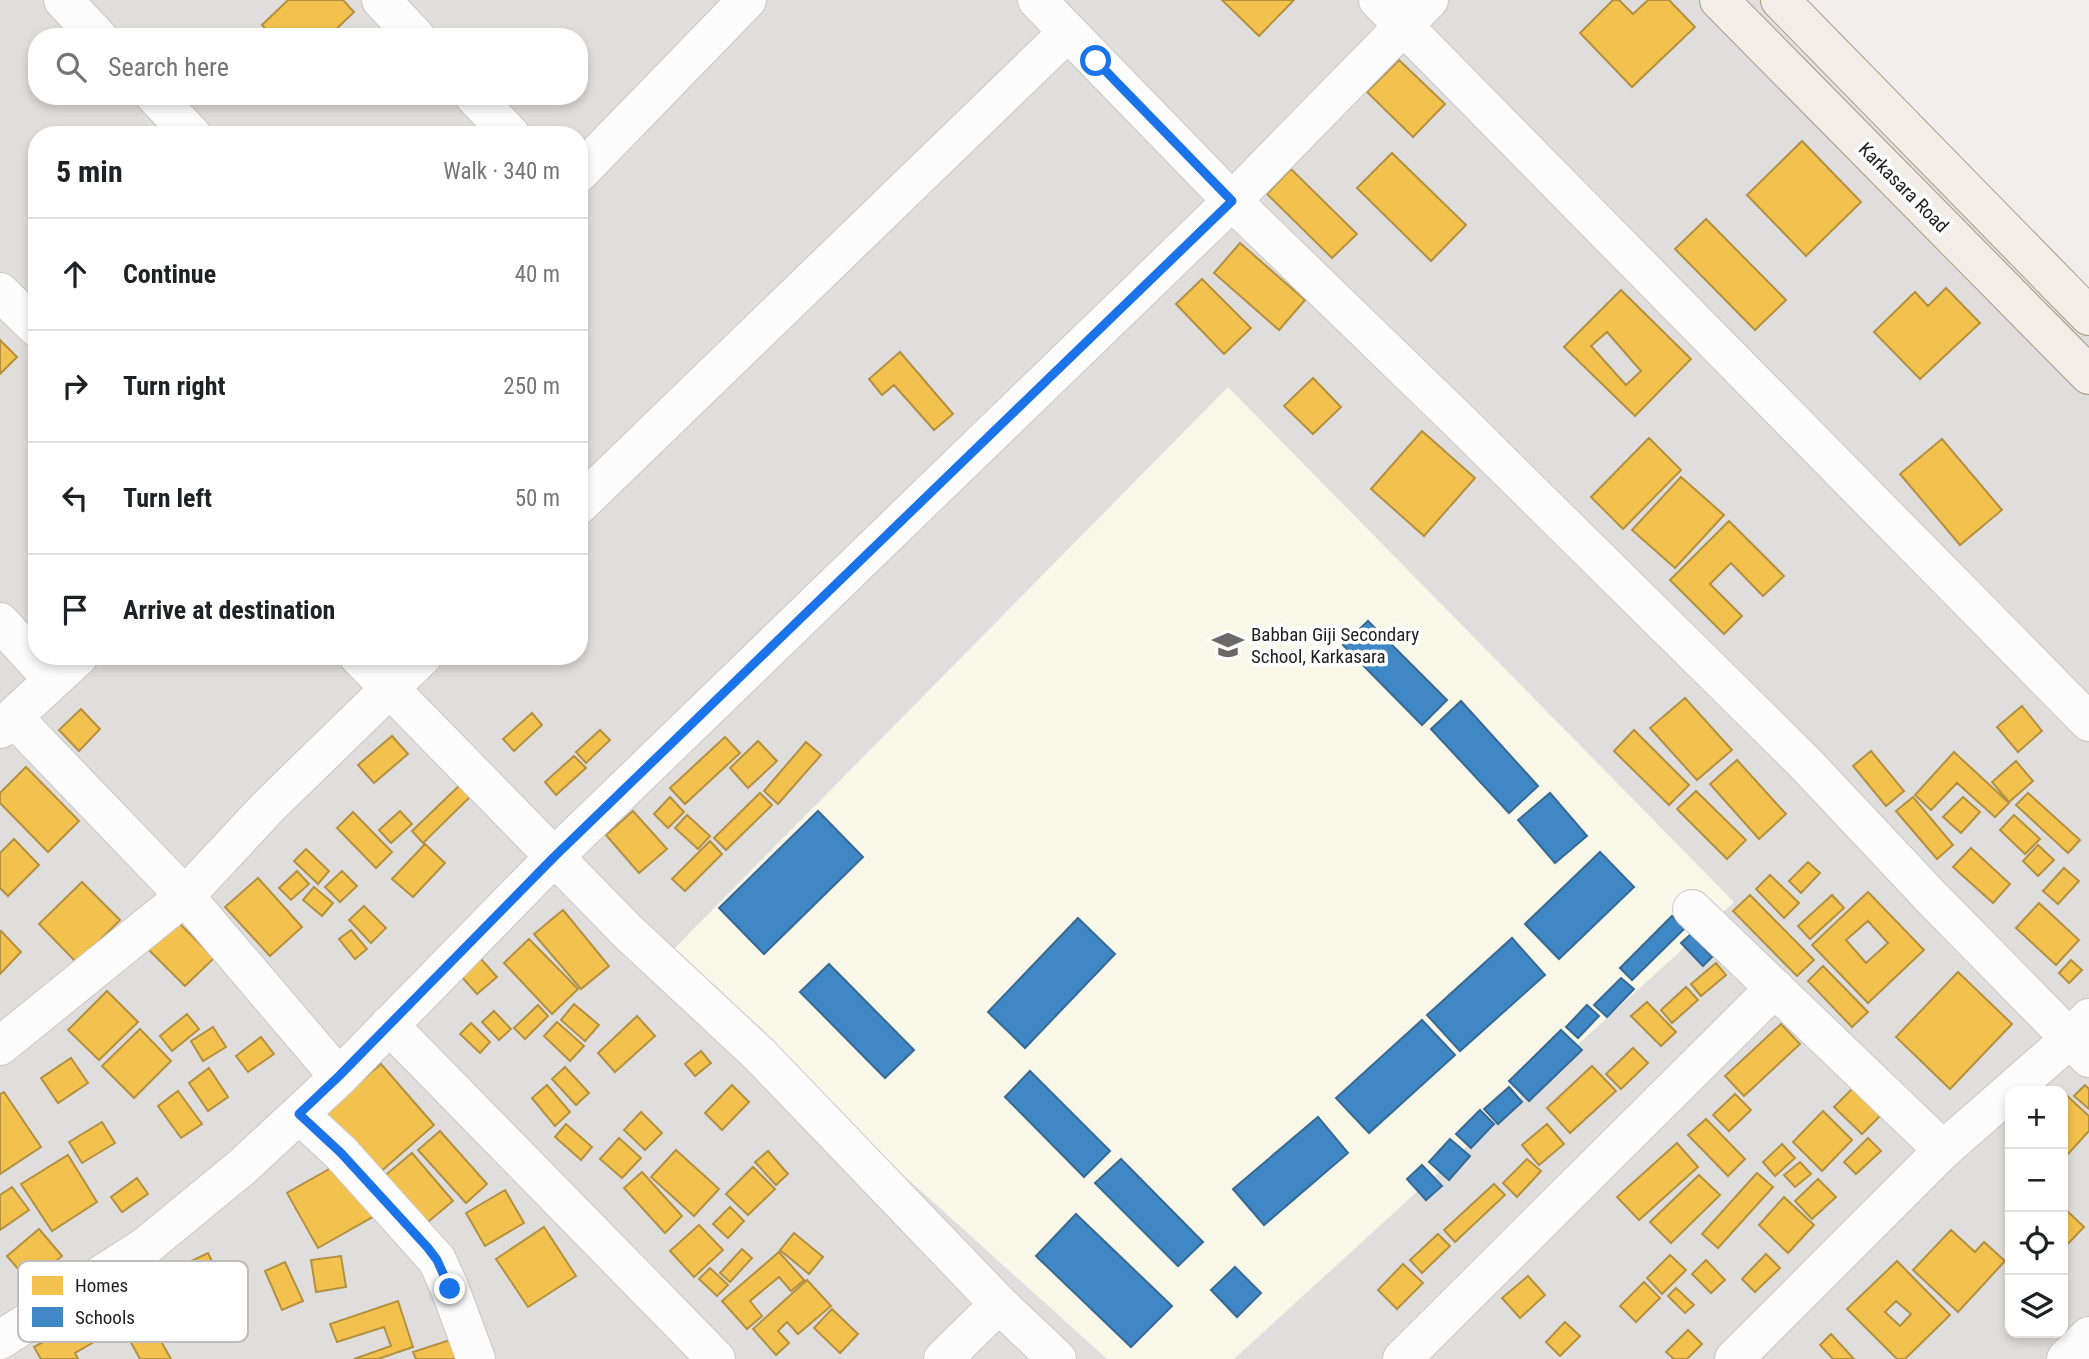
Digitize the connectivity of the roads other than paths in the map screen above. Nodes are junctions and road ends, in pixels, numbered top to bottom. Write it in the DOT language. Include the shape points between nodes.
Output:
graph roads {
  1 [pos="63,0"];
  2 [pos="381,0"];
  3 [pos="1037,0"];
  4 [pos="1719,0"];
  5 [pos="1780,0"];
  6 [pos="726,7"];
  7 [pos="1404,9"];
  8 [pos="89,28"];
  9 [pos="407,28"];
  10 [pos="1068,32"];
  11 [pos="164,105"];
  12 [pos="483,105"];
  13 [pos="183,126"];
  14 [pos="502,126"];
  15 [pos="588,163"];
  16 [pos="1232,201"];
  17 [pos="0,292"];
  18 [pos="2089,316"];
  19 [pos="28,319"];
  20 [pos="2089,375"];
  21 [pos="588,496"];
  22 [pos="0,622"];
  23 [pos="28,642"];
  24 [pos="366,665"];
  25 [pos="414,665"];
  26 [pos="66,668"];
  27 [pos="389,689"];
  28 [pos="2089,722"];
  29 [pos="6,723"];
  30 [pos="554,857"];
  31 [pos="185,896"];
  32 [pos="1692,909"];
  33 [pos="1775,988"];
  34 [pos="389,1025"];
  35 [pos="2083,1038"];
  36 [pos="0,1046"];
  37 [pos="339,1076"];
  38 [pos="299,1114"];
  39 [pos="1943,1150"];
  40 [pos="123,1261"];
  41 [pos="999,1304"];
  42 [pos="18,1328"];
  43 [pos="2089,1336"];
  44 [pos="0,1340"];
  45 [pos="476,1359"];
  46 [pos="716,1359"];
  47 [pos="943,1359"];
  48 [pos="1057,1359"];
  49 [pos="1402,1359"];
  50 [pos="1734,1359"];
  51 [pos="2066,1359"];
  1 -- 8 [label="street"];
  2 -- 9 [label="street"];
  3 -- 10 [label="street"];
  4 -- 20 [label="main road, Karkasara Road"];
  5 -- 18 [label="main road"];
  6 -- 15 [label="street"];
  7 -- 16 [label="street"];
  7 -- 28 [label="street"];
  10 -- 16 [label="street"];
  10 -- 21 [label="street"];
  11 -- 13 [label="street"];
  12 -- 14 [label="street"];
  16 -- 30 [label="street"];
  16 -- 35 [label="street" via="1794,752 1932,898"];
  17 -- 19 [label="street"];
  22 -- 23 [label="street"];
  24 -- 27 [label="street"];
  25 -- 27 [label="street"];
  26 -- 29 [label="street"];
  27 -- 30 [label="street"];
  27 -- 31 [label="street"];
  29 -- 31 [label="street"];
  30 -- 34 [label="street"];
  30 -- 41 [label="street" via="759,1054"];
  31 -- 36 [label="street"];
  31 -- 37 [label="street"];
  32 -- 33 [label="street"];
  33 -- 39 [label="street"];
  33 -- 49 [label="street"];
  34 -- 37 [label="street"];
  34 -- 46 [label="street"];
  35 -- 39 [label="street"];
  37 -- 38 [label="street"];
  38 -- 40 [label="street" via="242,1167"];
  38 -- 45 [label="street" via="341,1153 437,1260"];
  39 -- 50 [label="street"];
  41 -- 47 [label="street"];
  41 -- 48 [label="street"];
  42 -- 44 [label="street"];
  43 -- 51 [label="street"];
}
